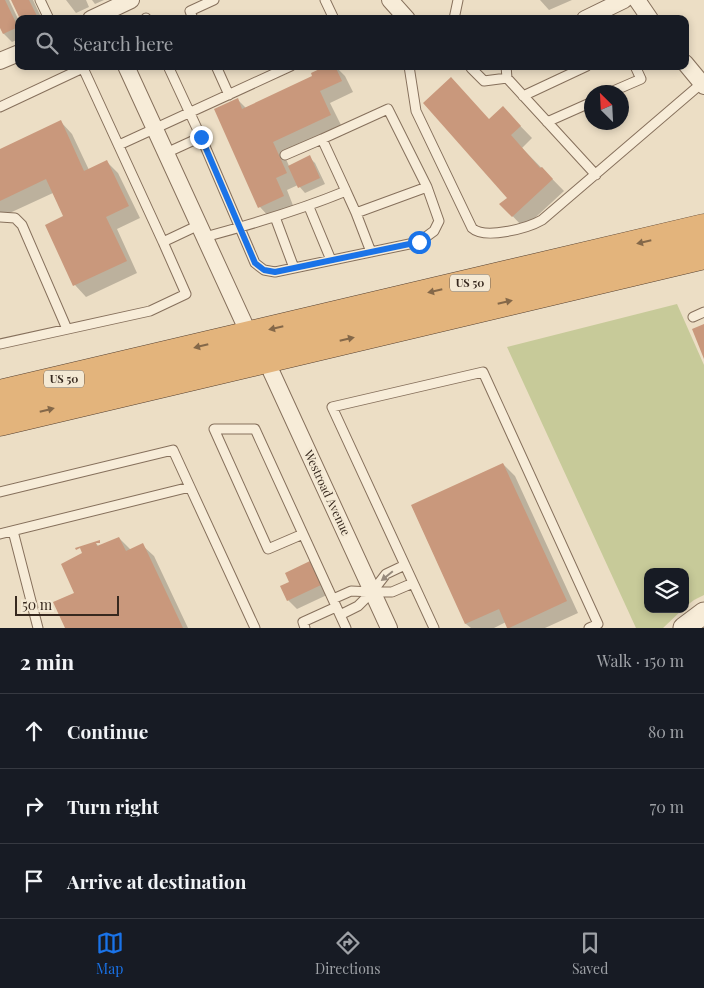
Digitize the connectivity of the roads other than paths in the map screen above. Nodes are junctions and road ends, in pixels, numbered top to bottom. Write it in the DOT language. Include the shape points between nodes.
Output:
graph roads {
  1 [pos="40,0"];
  2 [pos="131,0"];
  3 [pos="214,0"];
  4 [pos="326,0"];
  5 [pos="390,0"];
  6 [pos="458,0"];
  7 [pos="624,0"];
  8 [pos="637,0"];
  9 [pos="47,15"];
  10 [pos="103,15"];
  11 [pos="192,15"];
  12 [pos="332,15"];
  13 [pos="403,15"];
  14 [pos="455,15"];
  15 [pos="593,15"];
  16 [pos="647,15"];
  17 [pos="15,54"];
  18 [pos="0,61"];
  19 [pos="689,68"];
  20 [pos="79,70"];
  21 [pos="84,70"];
  22 [pos="128,70"];
  23 [pos="170,70"];
  24 [pos="218,70"];
  25 [pos="282,70"];
  26 [pos="411,70"];
  27 [pos="473,70"];
  28 [pos="506,70"];
  29 [pos="578,70"];
  30 [pos="636,70"];
  31 [pos="507,78"];
  32 [pos="703,84"];
  33 [pos="627,85"];
  34 [pos="229,95"];
  35 [pos="523,96"];
  36 [pos="584,106"];
  37 [pos="0,107"];
  38 [pos="190,113"];
  39 [pos="548,122"];
  40 [pos="155,129"];
  41 [pos="201,137"];
  42 [pos="322,139"];
  43 [pos="119,145"];
  44 [pos="166,153"];
  45 [pos="285,155"];
  46 [pos="596,175"];
  47 [pos="427,187"];
  48 [pos="346,191"];
  49 [pos="309,206"];
  50 [pos="356,213"];
  51 [pos="0,217"];
  52 [pos="275,217"];
  53 [pos="700,226"];
  54 [pos="239,227"];
  55 [pos="202,231"];
  56 [pos="163,242"];
  57 [pos="371,252"];
  58 [pos="703,256"];
  59 [pos="331,260"];
  60 [pos="294,268"];
  61 [pos="704,312"];
  62 [pos="693,317"];
  63 [pos="68,329"];
  64 [pos="249,334"];
  65 [pos="0,344"];
  66 [pos="265,358"];
  67 [pos="0,394"];
  68 [pos="0,422"];
  69 [pos="190,487"];
  70 [pos="0,492"];
  71 [pos="13,531"];
  72 [pos="0,534"];
  73 [pos="303,534"];
  74 [pos="405,565"];
  75 [pos="413,583"];
  76 [pos="372,592"];
  77 [pos="336,607"];
  78 [pos="704,613"];
  79 [pos="595,627"];
  80 [pos="38,628"];
  81 [pos="255,628"];
  82 [pos="305,628"];
  83 [pos="346,628"];
  84 [pos="389,628"];
  85 [pos="434,628"];
  86 [pos="684,628"];
  1 -- 9 [label="lane"];
  2 -- 10 [label="street"];
  3 -- 11 [label="lane" via="190,11"];
  4 -- 12 [label="lane"];
  5 -- 13 [label="street"];
  6 -- 14 [label="lane"];
  7 -- 15 [label="street"];
  8 -- 16 [label="street"];
  17 -- 18 [label="street"];
  19 -- 32 [label="street"];
  20 -- 37 [label="lane"];
  21 -- 43 [label="lane"];
  22 -- 40 [label="street"];
  23 -- 38 [label="lane"];
  24 -- 34 [label="lane"];
  25 -- 34 [label="lane"];
  26 -- 46 [label="lane" via="416,111 474,230 492,233 532,226"];
  27 -- 31 [label="lane" via="484,82"];
  28 -- 31 [label="lane"];
  29 -- 35 [label="lane"];
  30 -- 33 [label="lane" via="640,79"];
  31 -- 35 [label="lane"];
  32 -- 46 [label="lane"];
  34 -- 38 [label="lane"];
  35 -- 39 [label="lane"];
  36 -- 39 [label="lane"];
  38 -- 40 [label="lane"];
  38 -- 41 [label="lane"];
  39 -- 46 [label="lane"];
  40 -- 43 [label="lane"];
  40 -- 44 [label="street"];
  41 -- 44 [label="lane"];
  41 -- 54 [label="lane"];
  42 -- 45 [label="lane"];
  42 -- 47 [label="lane" via="388,109"];
  42 -- 48 [label="lane"];
  43 -- 56 [label="lane"];
  44 -- 55 [label="street"];
  47 -- 50 [label="lane"];
  47 -- 57 [label="lane" via="439,221 434,231 419,242"];
  48 -- 49 [label="lane"];
  48 -- 50 [label="lane"];
  49 -- 52 [label="lane"];
  49 -- 59 [label="lane"];
  50 -- 57 [label="lane"];
  51 -- 63 [label="lane" via="14,218 22,225"];
  52 -- 54 [label="lane"];
  52 -- 60 [label="lane"];
  53 -- 64 [label="highway, US 50, one-way"];
  54 -- 55 [label="lane"];
  54 -- 60 [label="lane" via="255,263 264,270 275,272"];
  55 -- 56 [label="lane"];
  55 -- 64 [label="street"];
  56 -- 63 [label="lane" via="186,294 150,311"];
  57 -- 59 [label="lane"];
  66 -- 58 [label="highway, US 50, one-way"];
  59 -- 60 [label="lane"];
  61 -- 62 [label="lane"];
  63 -- 65 [label="lane"];
  64 -- 67 [label="highway, US 50, one-way"];
  68 -- 66 [label="highway, US 50, one-way"];
  66 -- 76 [label="street, Westroad Avenue"];
  69 -- 70 [label="lane" via="172,450"];
  69 -- 71 [label="lane"];
  69 -- 81 [label="lane"];
  71 -- 72 [label="lane"];
  71 -- 80 [label="lane"];
  73 -- 73 [label="lane" via="268,549 214,428 255,429"];
  73 -- 77 [label="lane"];
  74 -- 75 [label="lane"];
  74 -- 76 [label="lane, one-way" via="386,574"];
  74 -- 79 [label="lane" via="332,407 483,372"];
  75 -- 76 [label="lane" via="392,592"];
  75 -- 85 [label="lane"];
  76 -- 77 [label="lane" via="358,606"];
  76 -- 77 [label="lane" via="352,591"];
  76 -- 84 [label="street, Westroad Avenue"];
  77 -- 82 [label="lane" via="303,622"];
  77 -- 83 [label="lane"];
  78 -- 86 [label="street"];
}
